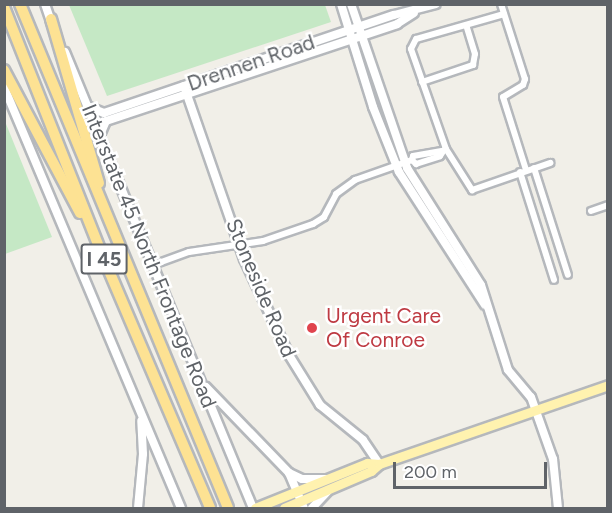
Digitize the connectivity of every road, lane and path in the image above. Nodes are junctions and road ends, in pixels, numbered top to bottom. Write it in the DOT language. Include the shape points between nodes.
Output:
graph roads {
  1 [pos="20,4"];
  2 [pos="45,4"];
  3 [pos="341,4"];
  4 [pos="351,4"];
  5 [pos="436,4"];
  6 [pos="501,4"];
  7 [pos="4,7"];
  8 [pos="415,12"];
  9 [pos="504,14"];
  10 [pos="51,19"];
  11 [pos="466,25"];
  12 [pos="358,27"];
  13 [pos="349,30"];
  14 [pos="361,36"];
  15 [pos="352,39"];
  16 [pos="4,70"];
  17 [pos="422,82"];
  18 [pos="184,86"];
  19 [pos="4,87"];
  20 [pos="187,94"];
  21 [pos="89,107"];
  22 [pos="100,135"];
  23 [pos="444,150"];
  24 [pos="426,152"];
  25 [pos="429,160"];
  26 [pos="408,161"];
  27 [pos="550,163"];
  28 [pos="396,166"];
  29 [pos="534,168"];
  30 [pos="523,171"];
  31 [pos="608,205"];
  32 [pos="591,211"];
  33 [pos="116,241"];
  34 [pos="241,246"];
  35 [pos="101,252"];
  36 [pos="153,265"];
  37 [pos="568,276"];
  38 [pos="554,280"];
  39 [pos="488,309"];
  40 [pos="196,372"];
  41 [pos="608,385"];
  42 [pos="139,409"];
  43 [pos="535,410"];
  44 [pos="379,464"];
  45 [pos="289,473"];
  46 [pos="326,479"];
  47 [pos="139,488"];
  48 [pos="328,491"];
  49 [pos="296,492"];
  50 [pos="302,505"];
  51 [pos="133,508"];
  52 [pos="138,508"];
  53 [pos="181,508"];
  54 [pos="210,508"];
  55 [pos="228,508"];
  56 [pos="254,508"];
  57 [pos="284,508"];
  58 [pos="312,508"];
  59 [pos="558,508"];
  1 -- 33 [label="highway, I 45"];
  2 -- 10 [label="main road, Interstate 45 North Frontage Road"];
  3 -- 13 [label="street"];
  4 -- 12 [label="street"];
  5 -- 8 [label="street, Drennen Road"];
  6 -- 9 [label="street"];
  7 -- 35 [label="highway, I 45"];
  8 -- 12 [label="street, Drennen Road"];
  8 -- 14 [label="street, Drennen Road" via="397,24"];
  9 -- 11 [label="street"];
  9 -- 30 [label="street" via="525,79 523,85 506,92 503,99"];
  10 -- 21 [label="main road, Interstate 45 North Frontage Road"];
  10 -- 33 [label="highway"];
  11 -- 17 [label="street" via="476,54 473,65"];
  11 -- 17 [label="street" via="412,41"];
  12 -- 13 [label="street, Drennen Road"];
  12 -- 14 [label="street"];
  13 -- 15 [label="street"];
  13 -- 18 [label="street, Drennen Road"];
  14 -- 15 [label="street, Drennen Road"];
  14 -- 26 [label="street"];
  15 -- 20 [label="street, Drennen Road"];
  15 -- 28 [label="street"];
  16 -- 35 [label="highway"];
  17 -- 23 [label="street"];
  18 -- 20 [label="street, Stoneside Road"];
  18 -- 21 [label="street, Drennen Road" via="104,114"];
  19 -- 42 [label="main road"];
  20 -- 22 [label="street, Drennen Road" via="106,121"];
  20 -- 34 [label="street, Stoneside Road"];
  21 -- 22 [label="main road, Interstate 45 North Frontage Road"];
  22 -- 36 [label="main road, Interstate 45 North Frontage Road"];
  23 -- 24 [label="street"];
  23 -- 25 [label="street"];
  23 -- 30 [label="street" via="472,190"];
  24 -- 25 [label="street"];
  24 -- 26 [label="street"];
  25 -- 26 [label="street" via="416,164"];
  26 -- 28 [label="street"];
  26 -- 39 [label="street" via="481,285"];
  27 -- 29 [label="street"];
  28 -- 34 [label="street" via="342,187 324,217 313,224"];
  28 -- 39 [label="street"];
  29 -- 30 [label="street"];
  29 -- 37 [label="street"];
  30 -- 38 [label="street"];
  31 -- 32 [label="street"];
  33 -- 55 [label="highway, I 45"];
  34 -- 36 [label="street" via="189,252"];
  34 -- 44 [label="street, Stoneside Road" via="289,355 315,400 365,442"];
  35 -- 54 [label="highway, I 45"];
  36 -- 40 [label="main road, Interstate 45 North Frontage Road"];
  39 -- 43 [label="street" via="512,379 531,397"];
  40 -- 45 [label="main road" via="212,395"];
  40 -- 56 [label="main road, Interstate 45 North Frontage Road"];
  41 -- 43 [label="main road"];
  42 -- 47 [label="main road" via="143,454"];
  42 -- 53 [label="main road"];
  43 -- 44 [label="main road"];
  43 -- 59 [label="street" via="553,459"];
  44 -- 46 [label="main road" via="367,463"];
  44 -- 48 [label="main road"];
  45 -- 46 [label="main road"];
  45 -- 49 [label="main road"];
  46 -- 49 [label="main road"];
  47 -- 51 [label="main road"];
  47 -- 52 [label="main road"];
  48 -- 50 [label="main road"];
  48 -- 58 [label="main road"];
  49 -- 50 [label="main road"];
  49 -- 56 [label="main road"];
  50 -- 57 [label="main road"];
}
